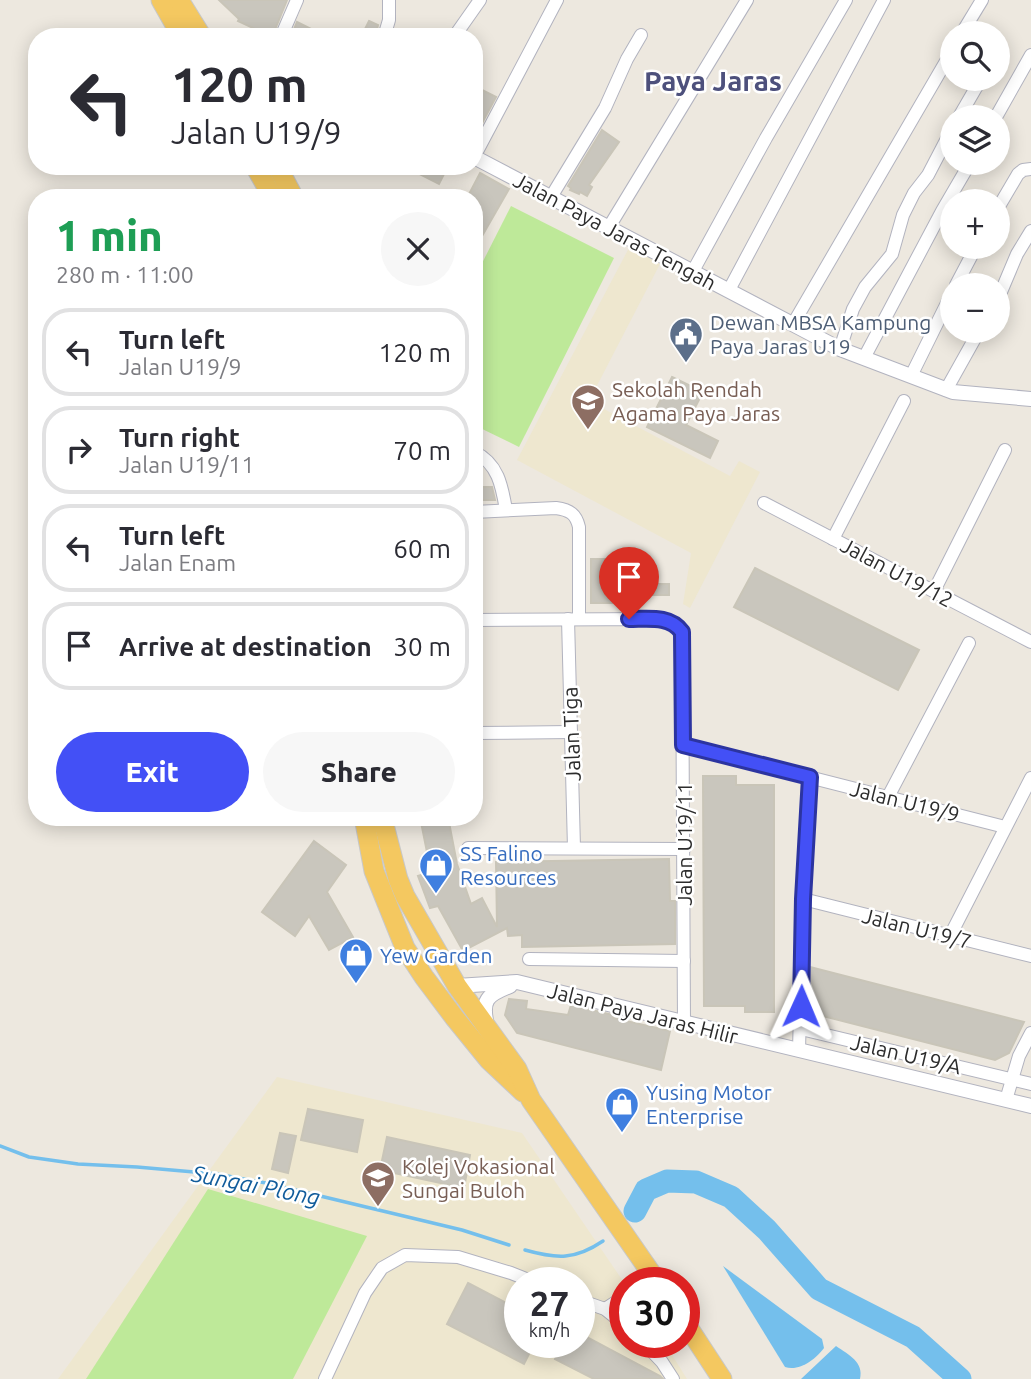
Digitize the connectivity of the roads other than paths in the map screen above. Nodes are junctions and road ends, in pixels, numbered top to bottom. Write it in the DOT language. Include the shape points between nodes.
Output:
graph roads {
  1 [pos="161,0"];
  2 [pos="297,0"];
  3 [pos="389,0"];
  4 [pos="481,0"];
  5 [pos="557,0"];
  6 [pos="747,0"];
  7 [pos="846,0"];
  8 [pos="884,0"];
  9 [pos="982,0"];
  10 [pos="184,2"];
  11 [pos="969,21"];
  12 [pos="177,28"];
  13 [pos="197,28"];
  14 [pos="285,28"];
  15 [pos="387,28"];
  16 [pos="461,28"];
  17 [pos="641,35"];
  18 [pos="1031,55"];
  19 [pos="940,72"];
  20 [pos="1003,105"];
  21 [pos="483,140"];
  22 [pos="940,152"];
  23 [pos="483,162"];
  24 [pos="1031,169"];
  25 [pos="963,175"];
  26 [pos="1009,189"];
  27 [pos="551,197"];
  28 [pos="609,228"];
  29 [pos="1031,231"];
  30 [pos="693,271"];
  31 [pos="1009,273"];
  32 [pos="729,290"];
  33 [pos="940,317"];
  34 [pos="793,324"];
  35 [pos="972,343"];
  36 [pos="840,349"];
  37 [pos="864,358"];
  38 [pos="911,376"];
  39 [pos="946,390"];
  40 [pos="1030,397"];
  41 [pos="904,401"];
  42 [pos="1005,450"];
  43 [pos="483,458"];
  44 [pos="764,503"];
  45 [pos="506,510"];
  46 [pos="483,511"];
  47 [pos="833,539"];
  48 [pos="934,591"];
  49 [pos="573,619"];
  50 [pos="483,620"];
  51 [pos="1030,638"];
  52 [pos="969,643"];
  53 [pos="571,732"];
  54 [pos="483,733"];
  55 [pos="683,745"];
  56 [pos="810,777"];
  57 [pos="1031,778"];
  58 [pos="888,797"];
  59 [pos="366,826"];
  60 [pos="384,826"];
  61 [pos="1005,827"];
  62 [pos="468,848"];
  63 [pos="574,848"];
  64 [pos="684,849"];
  65 [pos="374,871"];
  66 [pos="803,899"];
  67 [pos="950,936"];
  68 [pos="1031,956"];
  69 [pos="529,958"];
  70 [pos="684,961"];
  71 [pos="517,982"];
  72 [pos="457,986"];
  73 [pos="684,1023"];
  74 [pos="487,1029"];
  75 [pos="801,1029"];
  76 [pos="1031,1033"];
  77 [pos="799,1050"];
  78 [pos="489,1060"];
  79 [pos="1012,1080"];
  80 [pos="1031,1084"];
  81 [pos="531,1100"];
  82 [pos="1006,1100"];
  83 [pos="1031,1106"];
  84 [pos="643,1267"];
  85 [pos="504,1271"];
  86 [pos="595,1306"];
  87 [pos="609,1307"];
  88 [pos="605,1310"];
  89 [pos="609,1313"];
  90 [pos="700,1345"];
  91 [pos="658,1358"];
  92 [pos="325,1379"];
  93 [pos="673,1379"];
  94 [pos="722,1379"];
  1 -- 12 [label="highway"];
  2 -- 14 [label="street"];
  3 -- 15 [label="street"];
  4 -- 16 [label="street"];
  5 -- 21 [label="street"];
  6 -- 28 [label="street"];
  7 -- 30 [label="street"];
  8 -- 32 [label="street"];
  9 -- 11 [label="street"];
  10 -- 13 [label="highway"];
  17 -- 27 [label="street" via="605,108"];
  18 -- 20 [label="street"];
  19 -- 34 [label="street"];
  22 -- 36 [label="street" via="903,215 892,254 864,287"];
  23 -- 27 [label="street, Jalan Paya Jaras Tengah"];
  24 -- 26 [label="street" via="1018,174"];
  25 -- 37 [label="street"];
  27 -- 28 [label="street, Jalan Paya Jaras Tengah"];
  28 -- 30 [label="street, Jalan Paya Jaras Tengah"];
  29 -- 31 [label="street"];
  30 -- 32 [label="street, Jalan Paya Jaras Tengah"];
  32 -- 34 [label="street, Jalan Paya Jaras Tengah"];
  33 -- 38 [label="street"];
  34 -- 36 [label="street, Jalan Paya Jaras Tengah"];
  35 -- 39 [label="street"];
  36 -- 37 [label="street, Jalan Paya Jaras Tengah"];
  37 -- 38 [label="street, Jalan Paya Jaras Tengah"];
  38 -- 39 [label="street, Jalan Paya Jaras Tengah"];
  39 -- 40 [label="street, Jalan Paya Jaras Tengah"];
  41 -- 47 [label="street"];
  42 -- 48 [label="street"];
  43 -- 45 [label="street" via="496,470"];
  44 -- 47 [label="street, Jalan U19/12"];
  45 -- 46 [label="street"];
  45 -- 49 [label="street, Jalan Tiga" via="556,508 573,514 579,527"];
  47 -- 48 [label="street, Jalan U19/12"];
  48 -- 51 [label="street, Jalan U19/12"];
  49 -- 50 [label="street"];
  49 -- 53 [label="street, Jalan Tiga"];
  49 -- 55 [label="street, Jalan U19/11" via="654,619 677,625 682,632"];
  52 -- 58 [label="street"];
  53 -- 54 [label="street"];
  53 -- 63 [label="street, Jalan Tiga"];
  55 -- 56 [label="street, Jalan U19/9"];
  55 -- 64 [label="street, Jalan U19/11"];
  56 -- 58 [label="street, Jalan U19/9"];
  56 -- 66 [label="street"];
  57 -- 61 [label="street"];
  58 -- 61 [label="street, Jalan U19/9"];
  59 -- 65 [label="highway"];
  60 -- 72 [label="highway" via="405,896"];
  61 -- 67 [label="street"];
  62 -- 63 [label="street"];
  63 -- 64 [label="street"];
  64 -- 70 [label="street, Jalan U19/11"];
  65 -- 72 [label="highway" via="422,958 438,978"];
  65 -- 78 [label="highway" via="405,948"];
  66 -- 67 [label="street, Jalan U19/7"];
  66 -- 75 [label="street"];
  67 -- 68 [label="street, Jalan U19/7"];
  69 -- 70 [label="street"];
  70 -- 73 [label="street, Jalan U19/11"];
  71 -- 72 [label="street, Jalan Paya Jaras Hilir"];
  71 -- 73 [label="street, Jalan Paya Jaras Hilir"];
  71 -- 74 [label="street" via="488,998 483,1009"];
  72 -- 74 [label="highway"];
  72 -- 78 [label="highway" via="458,1011"];
  73 -- 77 [label="street, Jalan Paya Jaras Hilir"];
  74 -- 81 [label="highway" via="517,1069"];
  75 -- 77 [label="street"];
  75 -- 79 [label="street, Jalan U19/A"];
  76 -- 79 [label="street"];
  77 -- 82 [label="street, Jalan Paya Jaras Hilir"];
  78 -- 81 [label="highway"];
  79 -- 80 [label="street, Jalan U19/A"];
  79 -- 82 [label="street"];
  81 -- 84 [label="highway"];
  82 -- 83 [label="street, Jalan Paya Jaras Hilir"];
  85 -- 92 [label="street" via="458,1258 405,1255 382,1268 365,1293"];
  86 -- 88 [label="street"];
  87 -- 88 [label="street"];
  88 -- 89 [label="street"];
  90 -- 94 [label="highway"];
  91 -- 93 [label="street"];
}
